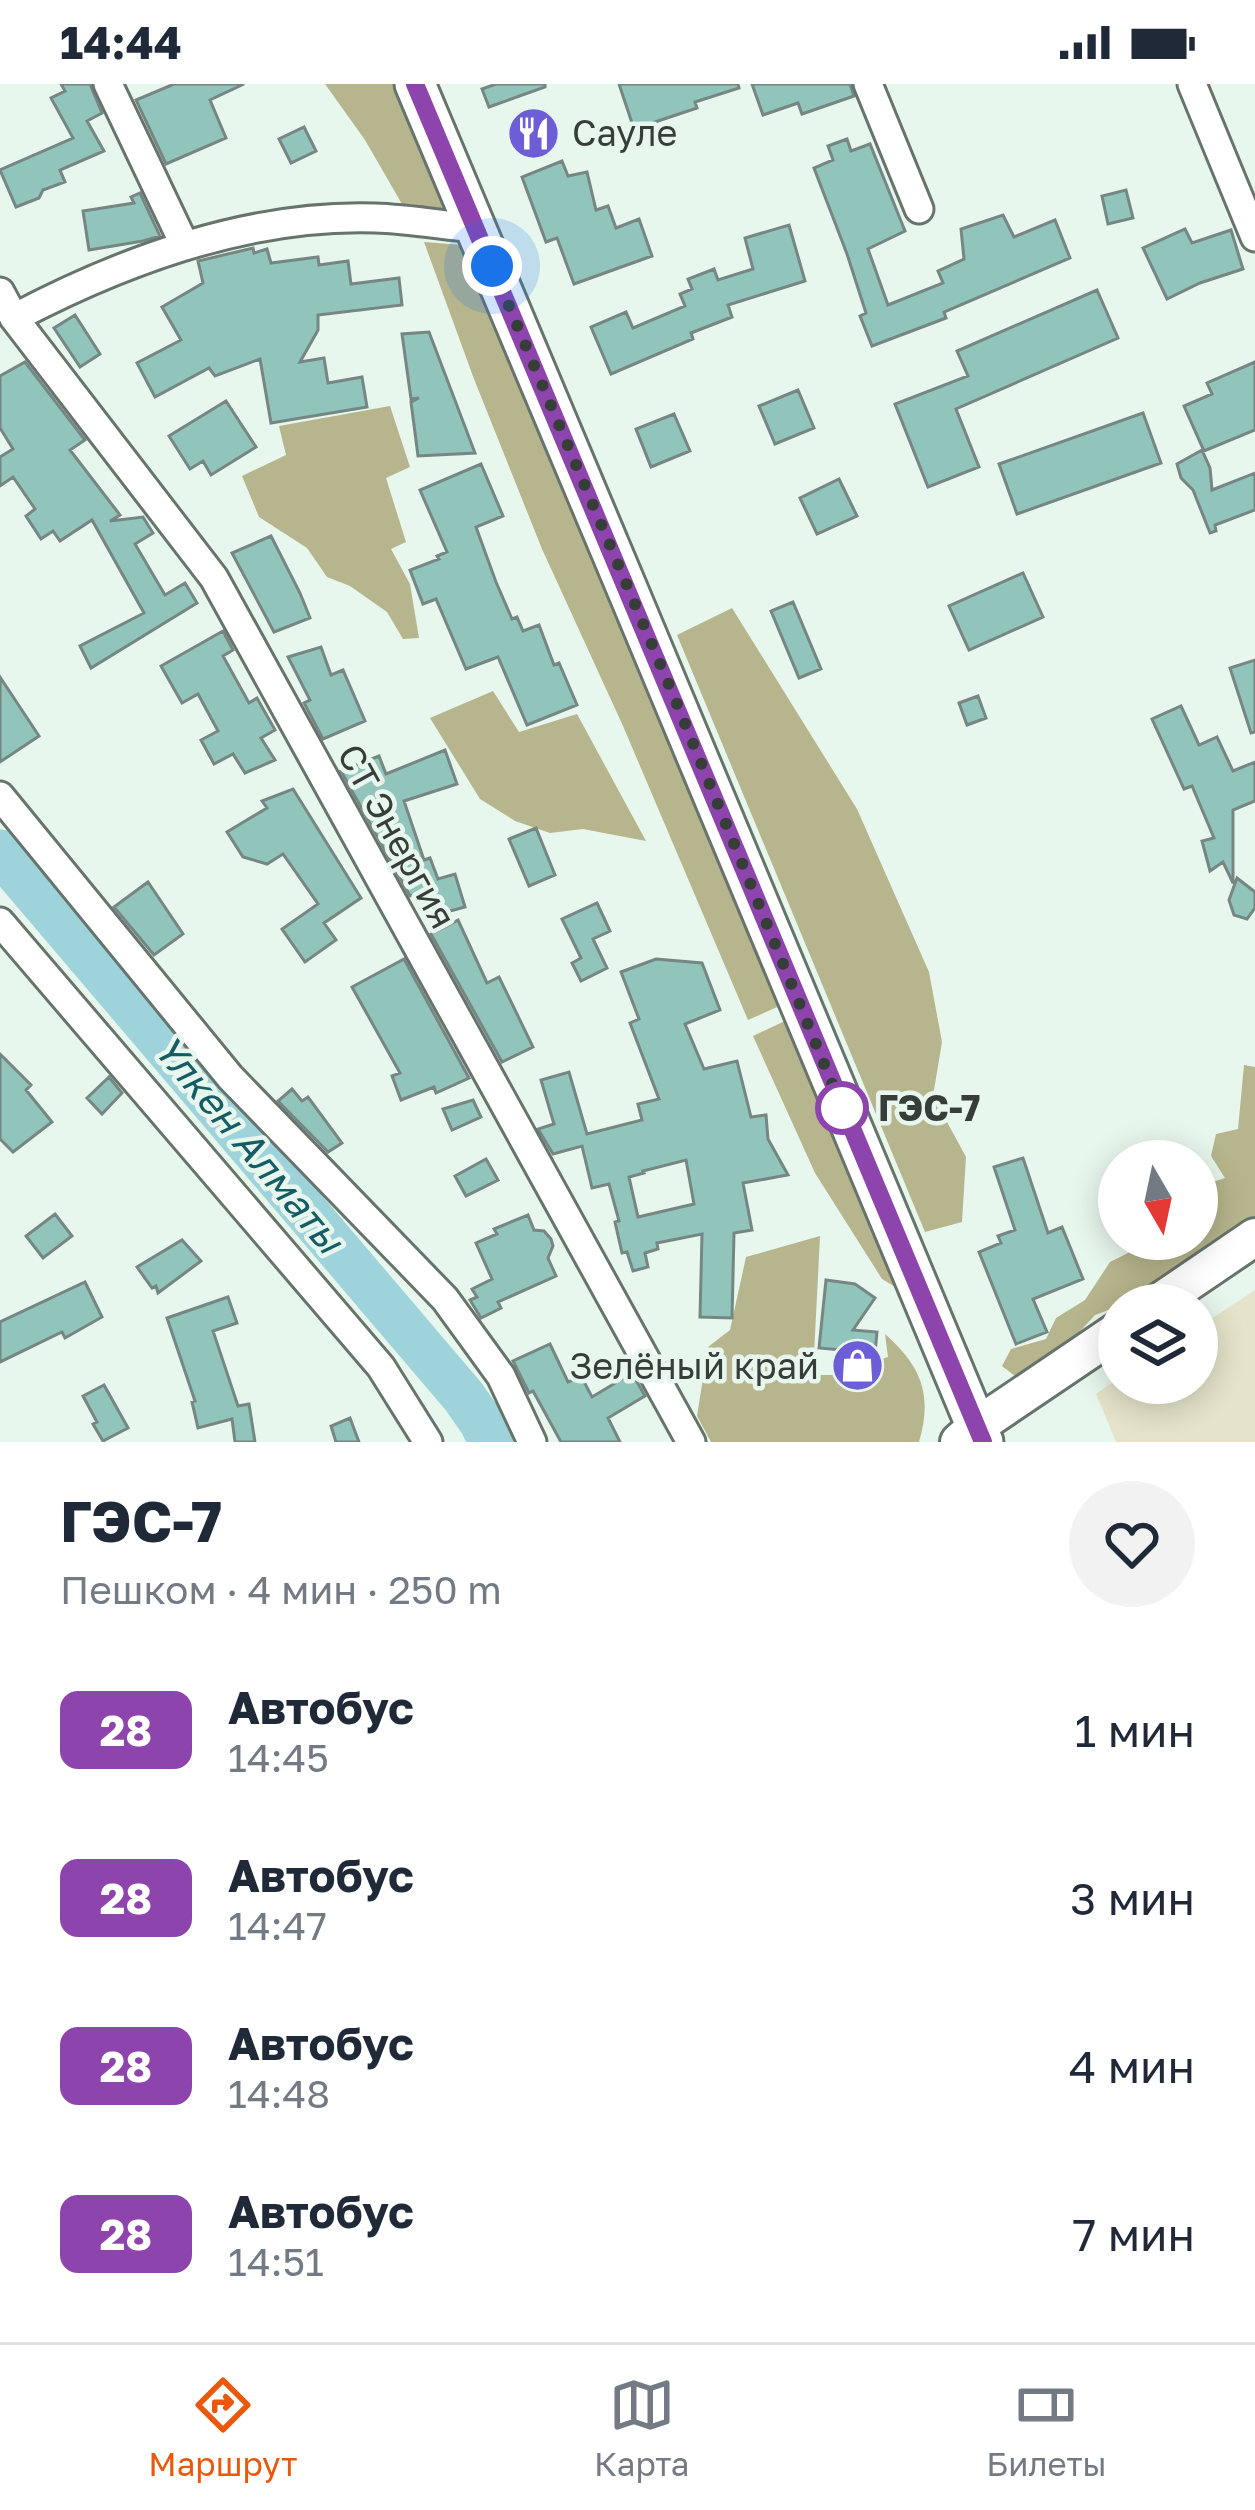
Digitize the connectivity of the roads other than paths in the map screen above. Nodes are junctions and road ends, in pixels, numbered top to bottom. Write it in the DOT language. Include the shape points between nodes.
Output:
graph roads {
  1 [pos="108,84"];
  2 [pos="415,84"];
  3 [pos="868,84"];
  4 [pos="1192,84"];
  5 [pos="919,209"];
  6 [pos="476,228"];
  7 [pos="1255,238"];
  8 [pos="185,246"];
  9 [pos="0,292"];
  10 [pos="14,318"];
  11 [pos="0,796"];
  12 [pos="0,922"];
  13 [pos="1255,1237"];
  14 [pos="1186,1284"];
  15 [pos="1098,1345"];
  16 [pos="973,1437"];
  17 [pos="428,1442"];
  18 [pos="532,1442"];
  19 [pos="691,1442"];
  1 -- 8 [label="street"];
  2 -- 6 [label="main road"];
  3 -- 5 [label="street"];
  4 -- 7 [label="street"];
  6 -- 8 [label="street" via="351,219"];
  6 -- 16 [label="main road"];
  8 -- 10 [label="street" via="71,287"];
  9 -- 10 [label="street, СТ Энергия"];
  10 -- 19 [label="street, СТ Энергия" via="214,578"];
  11 -- 18 [label="street" via="230,1077 445,1299 501,1376"];
  12 -- 17 [label="street" via="381,1367"];
  13 -- 14 [label="street"];
  15 -- 16 [label="street"];
}
